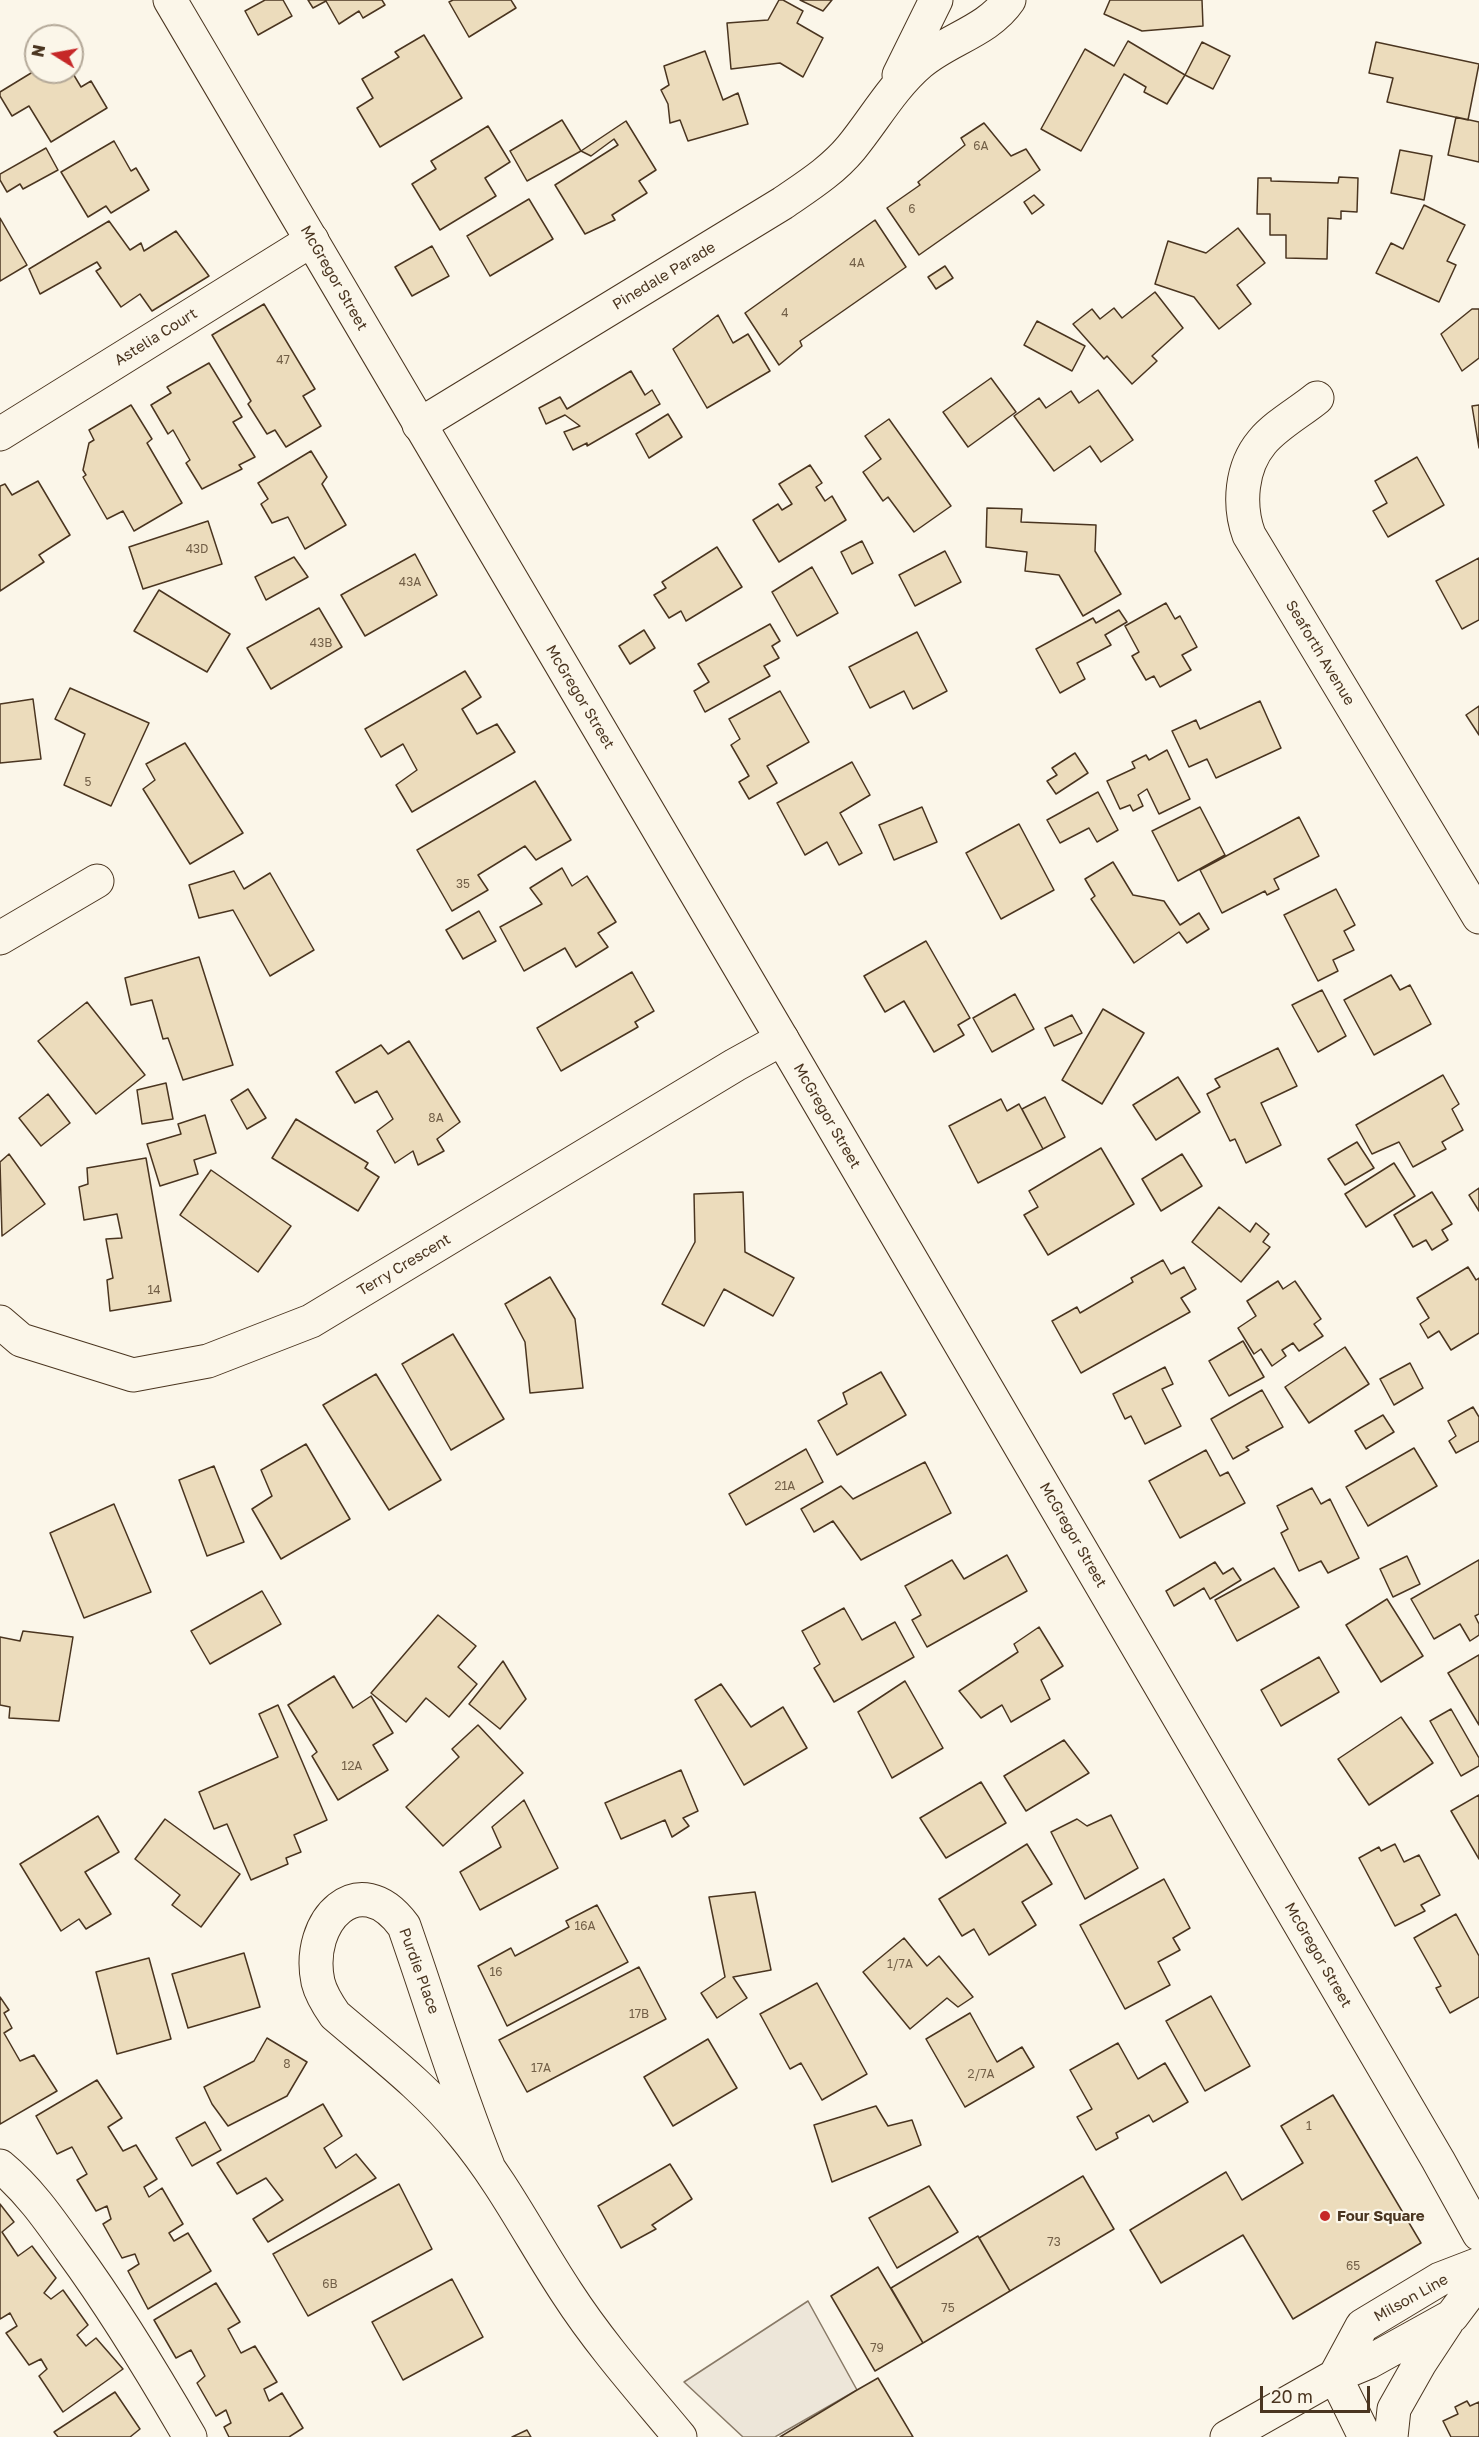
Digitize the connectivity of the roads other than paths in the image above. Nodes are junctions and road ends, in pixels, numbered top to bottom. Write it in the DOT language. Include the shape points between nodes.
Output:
graph roads {
  1 [pos="170,0"];
  2 [pos="936,0"];
  3 [pos="1009,0"];
  4 [pos="886,101"];
  5 [pos="312,240"];
  6 [pos="1317,398"];
  7 [pos="419,425"];
  8 [pos="0,434"];
  9 [pos="97,881"];
  10 [pos="1479,917"];
  11 [pos="0,938"];
  12 [pos="782,1039"];
  13 [pos="0,1322"];
  14 [pos="0,2166"];
  15 [pos="488,2166"];
  16 [pos="1479,2234"];
  17 [pos="1479,2264"];
  18 [pos="1479,2280"];
  19 [pos="1452,2316"];
  20 [pos="1335,2376"];
  21 [pos="190,2437"];
  22 [pos="680,2437"];
  23 [pos="1227,2437"];
  24 [pos="1365,2437"];
  25 [pos="1391,2437"];
  1 -- 5 [label="street, McGregor Street"];
  2 -- 4 [label="street, Pinedale Parade"];
  3 -- 4 [label="street, Pinedale Parade" via="984,25 921,62"];
  4 -- 7 [label="street, Pinedale Parade" via="849,151 783,203"];
  5 -- 7 [label="street, McGregor Street"];
  5 -- 8 [label="street, Astelia Court"];
  6 -- 10 [label="street, Seaforth Avenue" via="1263,440 1254,453 1244,485 1244,520 1249,535"];
  7 -- 12 [label="street, McGregor Street"];
  9 -- 11 [label="street"];
  12 -- 13 [label="street, Terry Crescent" via="311,1321 208,1361 133,1374 21,1340"];
  12 -- 16 [label="street, McGregor Street"];
  14 -- 21 [label="street" via="36,2201 102,2291"];
  15 -- 15 [label="street, Purdie Place" via="428,2096 335,2015 325,2000 319,1984 316,1947 334,1911 366,1899 383,1904 405,1926"];
  15 -- 22 [label="street, Purdie Place" via="567,2294"];
  17 -- 20 [label="street, Milson Line" via="1440,2279 1362,2326"];
  18 -- 19 [label="street, Milson Line"];
  19 -- 20 [label="street, Milson Line" via="1369,2362"];
  19 -- 25 [label="street" via="1394,2409"];
  20 -- 23 [label="street, Milson Line"];
  20 -- 24 [label="street"];
}
